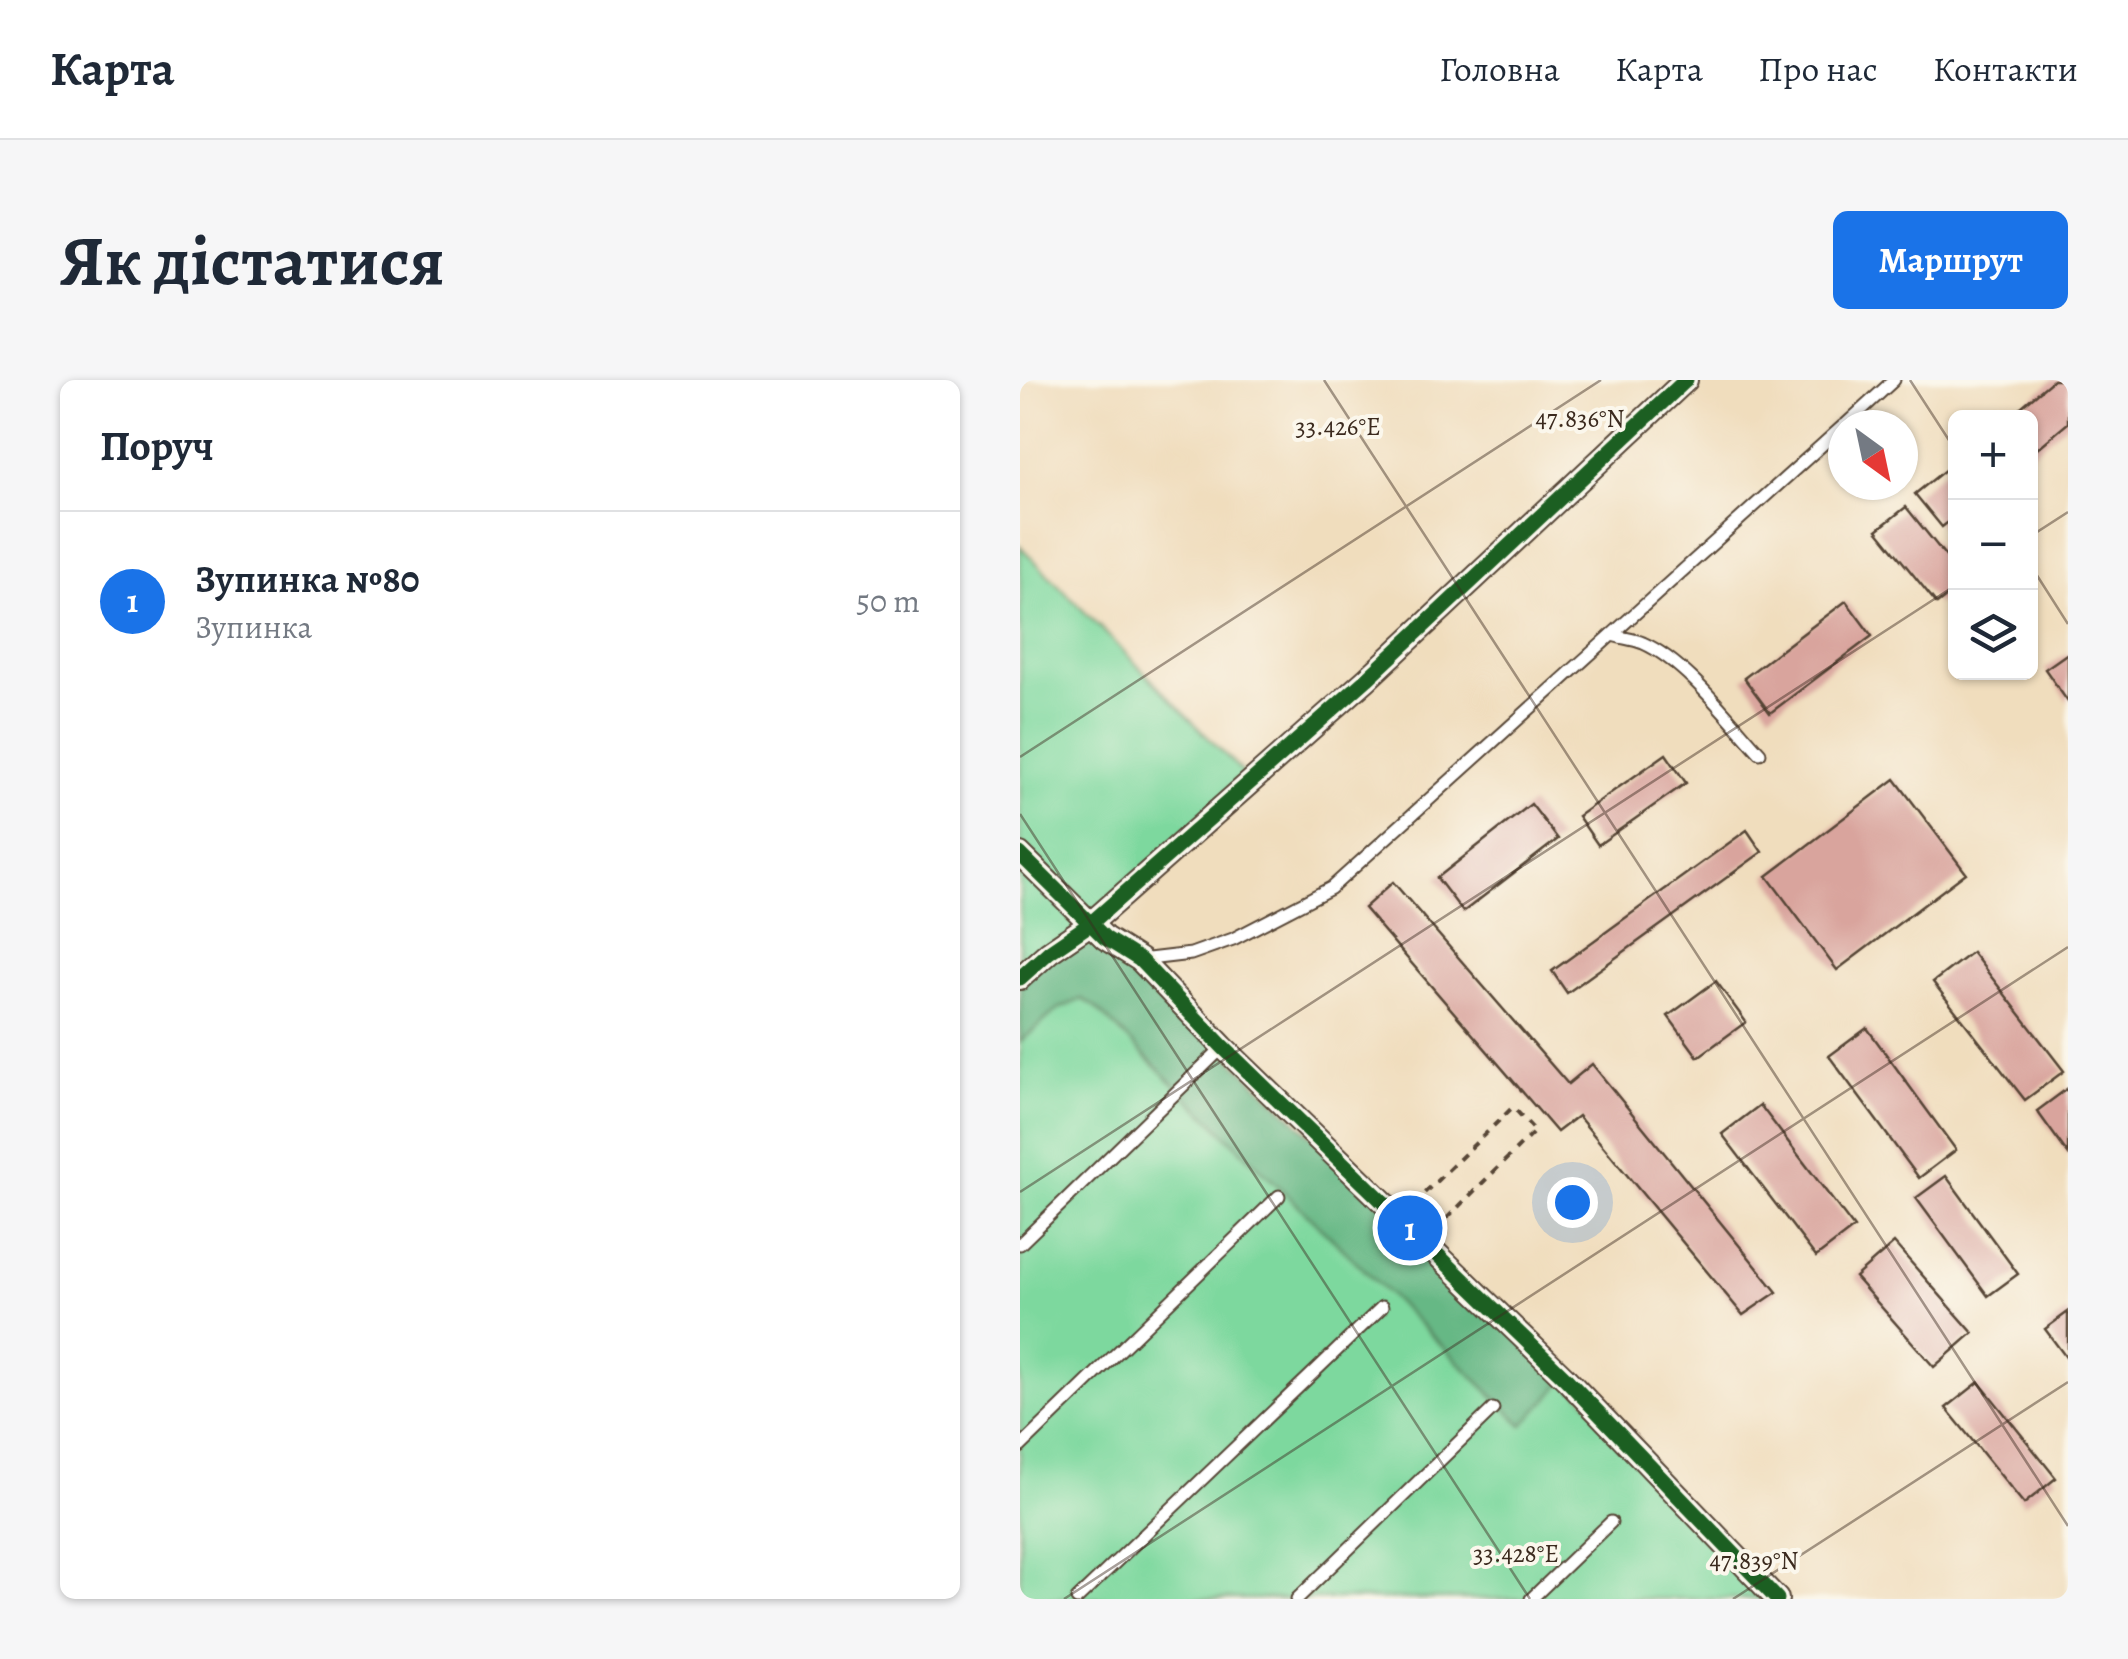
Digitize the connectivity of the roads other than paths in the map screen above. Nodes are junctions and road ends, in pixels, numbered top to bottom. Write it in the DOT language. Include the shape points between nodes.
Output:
graph roads {
  1 [pos="1686,380"];
  2 [pos="1894,380"];
  3 [pos="1861,410"];
  4 [pos="1828,440"];
  5 [pos="1612,635"];
  6 [pos="1760,752"];
  7 [pos="1020,854"];
  8 [pos="1090,924"];
  9 [pos="1140,960"];
  10 [pos="1020,978"];
  11 [pos="1224,1047"];
  12 [pos="1279,1196"];
  13 [pos="1020,1244"];
  14 [pos="1382,1307"];
  15 [pos="1493,1409"];
  16 [pos="1020,1448"];
  17 [pos="1611,1522"];
  18 [pos="1076,1599"];
  19 [pos="1297,1599"];
  20 [pos="1531,1599"];
  21 [pos="1776,1599"];
  1 -- 8 [label="street" via="1367,679"];
  2 -- 3 [label="lane"];
  4 -- 5 [label="lane"];
  5 -- 6 [label="lane" via="1644,644 1674,664"];
  5 -- 9 [label="lane" via="1331,888 1233,939 1190,954"];
  7 -- 8 [label="street"];
  8 -- 9 [label="street"];
  8 -- 10 [label="street"];
  9 -- 11 [label="street"];
  11 -- 13 [label="lane"];
  11 -- 21 [label="street" via="1566,1379"];
  12 -- 16 [label="lane"];
  14 -- 18 [label="lane"];
  15 -- 19 [label="lane"];
  17 -- 20 [label="lane"];
}
